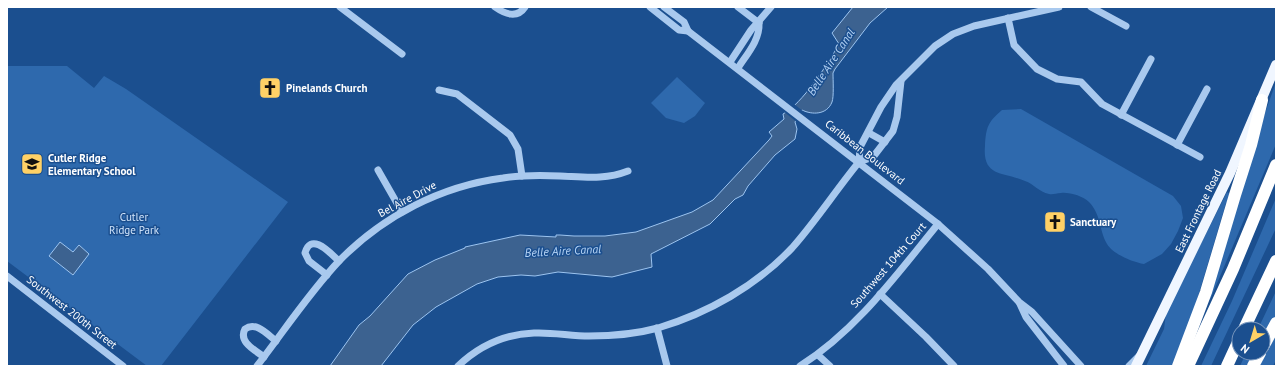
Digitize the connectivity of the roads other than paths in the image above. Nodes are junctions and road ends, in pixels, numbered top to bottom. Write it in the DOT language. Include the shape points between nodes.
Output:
graph roads {
  1 [pos="340,7"];
  2 [pos="494,7"];
  3 [pos="525,7"];
  4 [pos="650,7"];
  5 [pos="664,7"];
  6 [pos="738,7"];
  7 [pos="772,7"];
  8 [pos="1059,7"];
  9 [pos="1095,8"];
  10 [pos="1008,18"];
  11 [pos="759,23"];
  12 [pos="1126,26"];
  13 [pos="688,31"];
  14 [pos="402,54"];
  15 [pos="1151,59"];
  16 [pos="730,62"];
  17 [pos="1276,65"];
  18 [pos="738,68"];
  19 [pos="901,81"];
  20 [pos="1207,89"];
  21 [pos="439,90"];
  22 [pos="1262,100"];
  23 [pos="1121,115"];
  24 [pos="868,133"];
  25 [pos="885,142"];
  26 [pos="1177,145"];
  27 [pos="1200,157"];
  28 [pos="859,162"];
  29 [pos="1276,165"];
  30 [pos="378,170"];
  31 [pos="628,171"];
  32 [pos="522,176"];
  33 [pos="402,212"];
  34 [pos="938,224"];
  35 [pos="1276,260"];
  36 [pos="339,262"];
  37 [pos="327,275"];
  38 [pos="7,276"];
  39 [pos="880,294"];
  40 [pos="1019,302"];
  41 [pos="1248,321"];
  42 [pos="1276,323"];
  43 [pos="657,328"];
  44 [pos="1271,333"];
  45 [pos="276,341"];
  46 [pos="1142,353"];
  47 [pos="818,355"];
  48 [pos="1231,356"];
  49 [pos="264,357"];
  50 [pos="124,366"];
  51 [pos="257,366"];
  52 [pos="458,366"];
  53 [pos="667,366"];
  54 [pos="800,366"];
  55 [pos="830,366"];
  56 [pos="954,366"];
  57 [pos="1064,366"];
  58 [pos="1081,366"];
  59 [pos="1128,366"];
  60 [pos="1136,366"];
  61 [pos="1178,366"];
  62 [pos="1188,366"];
  63 [pos="1226,366"];
  1 -- 14 [label="street"];
  2 -- 3 [label="street" via="515,14 522,12"];
  4 -- 13 [label="street, Caribbean Boulevard" via="679,30"];
  5 -- 13 [label="street, Caribbean Boulevard" via="684,22"];
  6 -- 11 [label="street"];
  7 -- 11 [label="street"];
  8 -- 10 [label="street"];
  9 -- 12 [label="street"];
  10 -- 19 [label="street" via="953,34 924,55"];
  10 -- 23 [label="street" via="1014,45 1033,66 1057,79 1081,82 1100,102"];
  11 -- 16 [label="street" via="751,30"];
  11 -- 18 [label="street" via="760,32"];
  13 -- 16 [label="street, Caribbean Boulevard"];
  15 -- 23 [label="street"];
  16 -- 18 [label="street, Caribbean Boulevard"];
  17 -- 22 [label="main road, East Frontage Road"];
  18 -- 28 [label="street, Caribbean Boulevard"];
  19 -- 24 [label="street" via="881,107"];
  19 -- 25 [label="street" via="896,122"];
  20 -- 26 [label="street"];
  21 -- 32 [label="street" via="457,94 510,135 518,148"];
  22 -- 46 [label="main road, East Frontage Road" via="1216,202"];
  22 -- 61 [label="highway" via="1251,145 1206,292"];
  23 -- 26 [label="street"];
  24 -- 25 [label="street"];
  24 -- 28 [label="street" via="860,147"];
  25 -- 28 [label="street" via="873,157"];
  26 -- 27 [label="street"];
  28 -- 34 [label="street, Caribbean Boulevard"];
  28 -- 43 [label="street" via="795,244 766,272 720,303"];
  29 -- 62 [label="highway" via="1233,269"];
  30 -- 33 [label="street"];
  31 -- 32 [label="street, Bel Aire Drive" via="599,178"];
  32 -- 33 [label="street, Bel Aire Drive" via="459,187"];
  33 -- 36 [label="street, Bel Aire Drive" via="368,235"];
  34 -- 39 [label="street, Southwest 104th Court"];
  34 -- 40 [label="street, Caribbean Boulevard" via="988,269"];
  35 -- 41 [label="highway"];
  36 -- 37 [label="street, Bel Aire Drive"];
  36 -- 37 [label="street" via="319,244 306,249 307,258"];
  37 -- 45 [label="street, Bel Aire Drive"];
  38 -- 50 [label="street, Southwest 200th Street"];
  39 -- 47 [label="street, Southwest 104th Court"];
  39 -- 56 [label="street"];
  40 -- 57 [label="street, Caribbean Boulevard" via="1026,317"];
  40 -- 58 [label="street, Caribbean Boulevard"];
  42 -- 44 [label="highway"];
  43 -- 52 [label="street" via="606,335 535,333 513,336 480,349"];
  43 -- 53 [label="street"];
  45 -- 49 [label="street, Bel Aire Drive"];
  45 -- 49 [label="street" via="256,326 245,329 245,341"];
  46 -- 59 [label="street"];
  46 -- 60 [label="main road, East Frontage Road"];
  47 -- 54 [label="street, Southwest 104th Court"];
  47 -- 55 [label="street"];
  48 -- 63 [label="highway"];
  49 -- 51 [label="street, Bel Aire Drive"];
}
